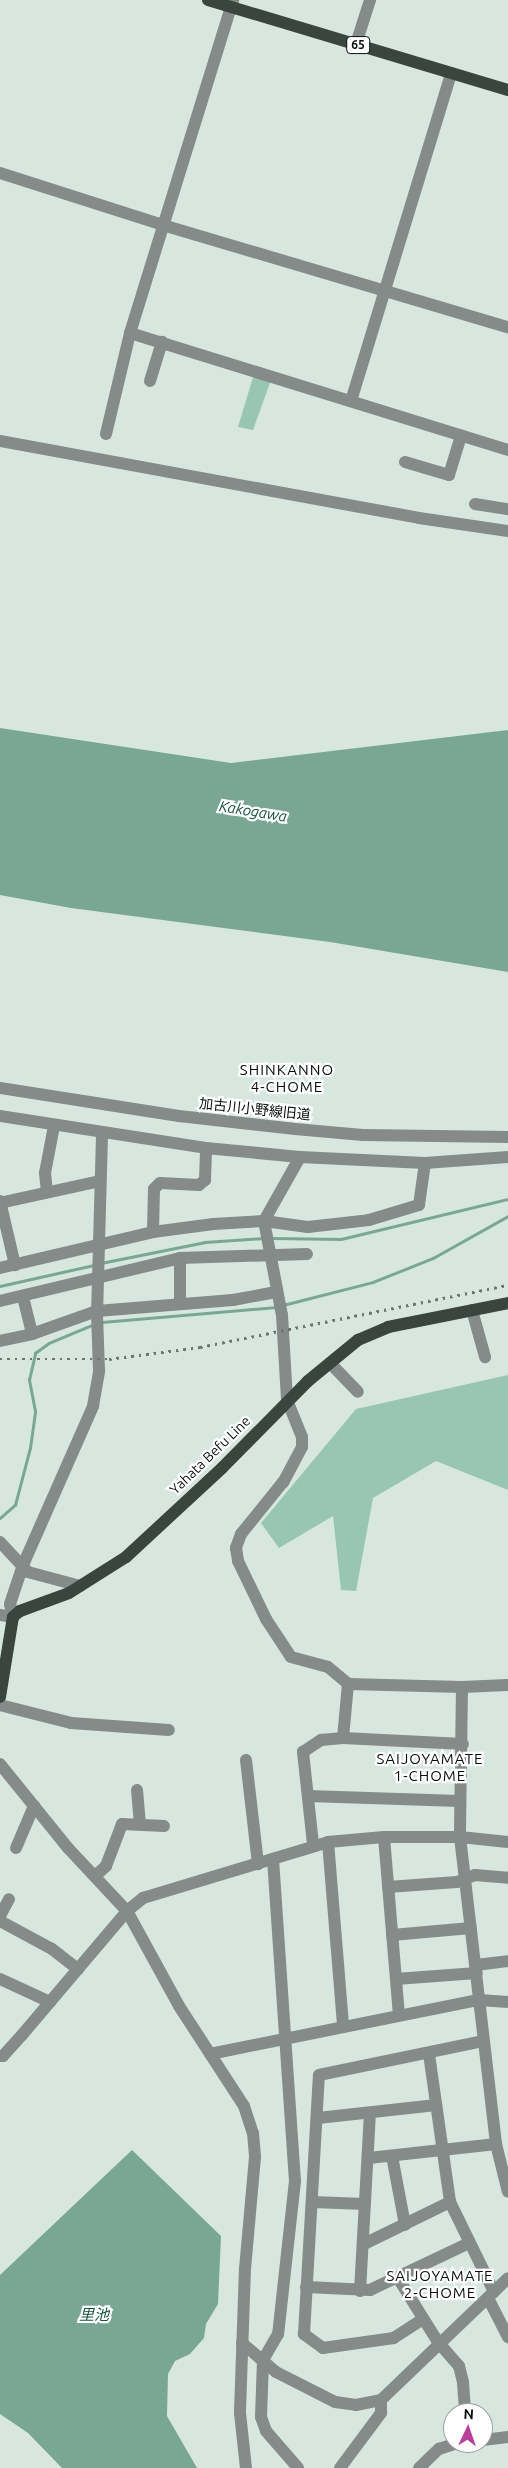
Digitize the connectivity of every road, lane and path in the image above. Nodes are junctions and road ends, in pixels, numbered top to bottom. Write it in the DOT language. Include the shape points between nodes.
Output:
graph roads {
  1 [pos="208,0"];
  2 [pos="370,0"];
  3 [pos="232,4"];
  4 [pos="356,44"];
  5 [pos="451,73"];
  6 [pos="508,90"];
  7 [pos="0,173"];
  8 [pos="166,226"];
  9 [pos="385,288"];
  10 [pos="508,327"];
  11 [pos="130,332"];
  12 [pos="162,342"];
  13 [pos="150,381"];
  14 [pos="351,401"];
  15 [pos="106,434"];
  16 [pos="461,436"];
  17 [pos="0,441"];
  18 [pos="508,450"];
  19 [pos="404,462"];
  20 [pos="475,504"];
  21 [pos="508,509"];
  22 [pos="508,531"];
  23 [pos="0,1088"];
  24 [pos="0,1116"];
  25 [pos="54,1126"];
  26 [pos="102,1133"];
  27 [pos="508,1138"];
  28 [pos="206,1148"];
  29 [pos="300,1157"];
  30 [pos="508,1157"];
  31 [pos="425,1163"];
  32 [pos="100,1181"];
  33 [pos="47,1192"];
  34 [pos="0,1203"];
  35 [pos="265,1223"];
  36 [pos="153,1232"];
  37 [pos="99,1244"];
  38 [pos="270,1253"];
  39 [pos="307,1254"];
  40 [pos="180,1258"];
  41 [pos="15,1265"];
  42 [pos="0,1268"];
  43 [pos="98,1278"];
  44 [pos="276,1292"];
  45 [pos="22,1296"];
  46 [pos="0,1302"];
  47 [pos="180,1302"];
  48 [pos="508,1303"];
  49 [pos="472,1310"];
  50 [pos="97,1313"];
  51 [pos="32,1334"];
  52 [pos="0,1341"];
  53 [pos="484,1357"];
  54 [pos="330,1363"];
  55 [pos="358,1392"];
  56 [pos="287,1400"];
  57 [pos="0,1542"];
  58 [pos="24,1565"];
  59 [pos="80,1586"];
  60 [pos="0,1615"];
  61 [pos="13,1617"];
  62 [pos="348,1684"];
  63 [pos="507,1685"];
  64 [pos="462,1687"];
  65 [pos="0,1697"];
  66 [pos="0,1705"];
  67 [pos="170,1730"];
  68 [pos="343,1738"];
  69 [pos="463,1744"];
  70 [pos="246,1760"];
  71 [pos="0,1764"];
  72 [pos="137,1790"];
  73 [pos="308,1796"];
  74 [pos="460,1802"];
  75 [pos="34,1806"];
  76 [pos="140,1824"];
  77 [pos="164,1826"];
  78 [pos="384,1837"];
  79 [pos="460,1837"];
  80 [pos="328,1842"];
  81 [pos="508,1842"];
  82 [pos="313,1844"];
  83 [pos="16,1848"];
  84 [pos="273,1859"];
  85 [pos="258,1864"];
  86 [pos="94,1876"];
  87 [pos="508,1878"];
  88 [pos="465,1879"];
  89 [pos="388,1888"];
  90 [pos="9,1899"];
  91 [pos="127,1910"];
  92 [pos="0,1916"];
  93 [pos="0,1921"];
  94 [pos="471,1928"];
  95 [pos="392,1935"];
  96 [pos="508,1961"];
  97 [pos="78,1969"];
  98 [pos="476,1969"];
  99 [pos="0,1979"];
  100 [pos="396,1979"];
  101 [pos="479,2000"];
  102 [pos="50,2002"];
  103 [pos="508,2002"];
  104 [pos="399,2015"];
  105 [pos="343,2025"];
  106 [pos="286,2036"];
  107 [pos="483,2042"];
  108 [pos="210,2054"];
  109 [pos="428,2054"];
  110 [pos="0,2056"];
  111 [pos="436,2105"];
  112 [pos="370,2114"];
  113 [pos="318,2118"];
  114 [pos="496,2144"];
  115 [pos="442,2148"];
  116 [pos="392,2156"];
  117 [pos="369,2158"];
  118 [pos="508,2192"];
  119 [pos="312,2202"];
  120 [pos="450,2202"];
  121 [pos="365,2204"];
  122 [pos="405,2225"];
  123 [pos="469,2243"];
  124 [pos="364,2244"];
  125 [pos="398,2278"];
  126 [pos="508,2278"];
  127 [pos="306,2287"];
  128 [pos="360,2291"];
  129 [pos="491,2295"];
  130 [pos="423,2319"];
  131 [pos="508,2337"];
  132 [pos="438,2342"];
  133 [pos="242,2344"];
  134 [pos="263,2360"];
  135 [pos="381,2400"];
  136 [pos="465,2403"];
  137 [pos="508,2437"];
  138 [pos="493,2439"];
  139 [pos="443,2448"];
  140 [pos="246,2468"];
  141 [pos="298,2468"];
  142 [pos="340,2468"];
  143 [pos="419,2468"];
  1 -- 3 [label="main road, 65"];
  2 -- 4 [label="street"];
  3 -- 4 [label="main road, 65"];
  3 -- 8 [label="street"];
  4 -- 5 [label="main road, 65"];
  5 -- 6 [label="main road, 65"];
  5 -- 9 [label="street"];
  7 -- 8 [label="street"];
  8 -- 9 [label="street"];
  8 -- 11 [label="street"];
  9 -- 10 [label="street"];
  9 -- 14 [label="street"];
  11 -- 12 [label="street"];
  11 -- 15 [label="street"];
  12 -- 13 [label="street"];
  12 -- 14 [label="street"];
  14 -- 16 [label="street"];
  16 -- 18 [label="street"];
  16 -- 19 [label="street" via="449,475"];
  17 -- 22 [label="street" via="419,518"];
  20 -- 21 [label="street"];
  23 -- 27 [label="street, 加古川小野線旧道" via="179,1116 305,1130 389,1136"];
  24 -- 25 [label="street"];
  25 -- 26 [label="street"];
  25 -- 33 [label="street" via="45,1173"];
  26 -- 28 [label="street"];
  26 -- 32 [label="street"];
  28 -- 29 [label="street"];
  28 -- 36 [label="street" via="205,1180 199,1185 160,1183 154,1189"];
  29 -- 31 [label="street"];
  29 -- 35 [label="street"];
  30 -- 31 [label="street"];
  31 -- 35 [label="street" via="419,1205 369,1220 308,1227"];
  32 -- 33 [label="street"];
  32 -- 37 [label="street"];
  33 -- 34 [label="street"];
  34 -- 41 [label="street"];
  35 -- 36 [label="street"];
  35 -- 38 [label="street"];
  36 -- 37 [label="street"];
  37 -- 41 [label="street"];
  37 -- 43 [label="street"];
  38 -- 39 [label="street"];
  38 -- 40 [label="street"];
  38 -- 44 [label="street"];
  40 -- 43 [label="street"];
  40 -- 47 [label="street"];
  41 -- 42 [label="street"];
  43 -- 45 [label="street"];
  43 -- 50 [label="street"];
  44 -- 47 [label="street" via="233,1300"];
  44 -- 56 [label="street" via="282,1315"];
  45 -- 46 [label="street"];
  45 -- 51 [label="street"];
  47 -- 50 [label="street"];
  48 -- 49 [label="main road, Yahata Befu Line"];
  49 -- 53 [label="street"];
  49 -- 54 [label="main road, Yahata Befu Line" via="388,1327 358,1340"];
  50 -- 51 [label="street"];
  50 -- 58 [label="street" via="99,1371 93,1406"];
  51 -- 52 [label="street"];
  54 -- 55 [label="street"];
  54 -- 56 [label="main road, Yahata Befu Line"];
  56 -- 59 [label="main road, Yahata Befu Line" via="222,1468 126,1556"];
  56 -- 62 [label="street" via="302,1437 302,1447 283,1482 241,1534 236,1548 238,1561 266,1618 291,1657 328,1667"];
  57 -- 58 [label="street"];
  58 -- 59 [label="street" via="28,1572"];
  58 -- 61 [label="street" via="10,1604"];
  59 -- 61 [label="main road, Yahata Befu Line"];
  60 -- 61 [label="street"];
  61 -- 65 [label="main road"];
  62 -- 64 [label="street"];
  62 -- 68 [label="street"];
  63 -- 64 [label="street"];
  64 -- 69 [label="street"];
  66 -- 67 [label="street" via="71,1723"];
  68 -- 69 [label="street"];
  68 -- 73 [label="street" via="321,1740 303,1752"];
  69 -- 74 [label="street"];
  70 -- 85 [label="street"];
  71 -- 75 [label="street"];
  72 -- 76 [label="street"];
  73 -- 74 [label="street"];
  73 -- 82 [label="street"];
  74 -- 79 [label="street"];
  75 -- 83 [label="street"];
  75 -- 86 [label="street"];
  76 -- 77 [label="street"];
  76 -- 86 [label="street" via="120,1826 118,1840 106,1866"];
  78 -- 79 [label="street"];
  78 -- 80 [label="street"];
  78 -- 89 [label="street"];
  79 -- 81 [label="street"];
  79 -- 88 [label="street"];
  80 -- 82 [label="street"];
  80 -- 105 [label="street"];
  82 -- 84 [label="street"];
  84 -- 85 [label="street"];
  84 -- 106 [label="street"];
  85 -- 91 [label="street" via="143,1898"];
  86 -- 91 [label="street"];
  87 -- 88 [label="street" via="475,1875"];
  88 -- 89 [label="street"];
  88 -- 94 [label="street"];
  89 -- 95 [label="street"];
  90 -- 92 [label="street"];
  91 -- 97 [label="street"];
  91 -- 108 [label="street"];
  93 -- 97 [label="street" via="52,1949"];
  94 -- 95 [label="street"];
  94 -- 98 [label="street"];
  95 -- 100 [label="street"];
  96 -- 98 [label="street"];
  97 -- 102 [label="street"];
  98 -- 100 [label="street"];
  98 -- 101 [label="street"];
  99 -- 102 [label="street"];
  100 -- 104 [label="street"];
  101 -- 103 [label="street"];
  101 -- 104 [label="street"];
  101 -- 107 [label="street"];
  102 -- 110 [label="street"];
  104 -- 105 [label="street"];
  105 -- 106 [label="street"];
  106 -- 108 [label="street"];
  106 -- 134 [label="street" via="284,2046 295,2148 295,2181 278,2334"];
  107 -- 109 [label="street"];
  107 -- 114 [label="street"];
  108 -- 133 [label="street" via="244,2106 253,2133 256,2157 245,2268"];
  109 -- 111 [label="street"];
  109 -- 113 [label="street" via="319,2075"];
  111 -- 112 [label="street"];
  111 -- 115 [label="street"];
  112 -- 113 [label="street"];
  112 -- 117 [label="street"];
  113 -- 119 [label="street"];
  114 -- 115 [label="street"];
  114 -- 118 [label="street"];
  115 -- 116 [label="street"];
  115 -- 120 [label="street"];
  116 -- 117 [label="street"];
  116 -- 122 [label="street"];
  117 -- 121 [label="street"];
  119 -- 121 [label="street"];
  119 -- 127 [label="street"];
  120 -- 122 [label="street"];
  120 -- 123 [label="street"];
  121 -- 124 [label="street"];
  122 -- 124 [label="street"];
  123 -- 125 [label="street"];
  123 -- 129 [label="street"];
  124 -- 128 [label="street"];
  125 -- 128 [label="street"];
  125 -- 130 [label="street"];
  126 -- 129 [label="street"];
  127 -- 128 [label="street"];
  127 -- 130 [label="street" via="304,2334 323,2348 394,2338"];
  129 -- 131 [label="street"];
  129 -- 132 [label="street"];
  130 -- 132 [label="street"];
  132 -- 135 [label="street"];
  132 -- 136 [label="street" via="458,2366 464,2382"];
  133 -- 134 [label="street"];
  133 -- 140 [label="street" via="240,2413"];
  134 -- 135 [label="street" via="301,2387 335,2402 356,2405"];
  134 -- 141 [label="street" via="261,2417 266,2431"];
  135 -- 142 [label="street" via="381,2413"];
  137 -- 138 [label="street"];
  139 -- 143 [label="street"];
}
